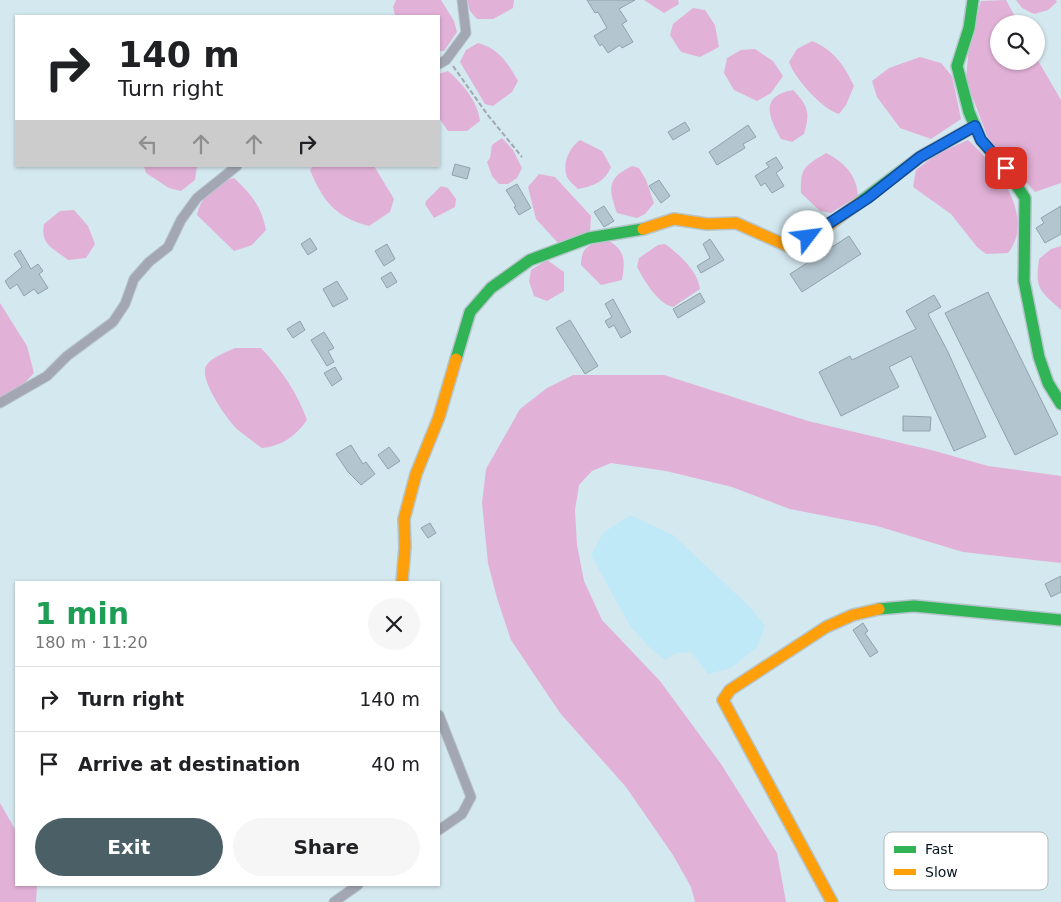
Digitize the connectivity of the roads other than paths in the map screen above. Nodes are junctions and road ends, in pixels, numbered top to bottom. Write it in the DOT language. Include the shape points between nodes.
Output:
graph roads {
  1 [pos="462,0"];
  2 [pos="973,0"];
  3 [pos="440,63"];
  4 [pos="975,126"];
  5 [pos="236,167"];
  6 [pos="0,403"];
  7 [pos="1061,404"];
  8 [pos="402,581"];
  9 [pos="1061,620"];
  10 [pos="440,718"];
  11 [pos="440,829"];
  12 [pos="357,886"];
  13 [pos="334,902"];
  14 [pos="832,902"];
  1 -- 3 [label="street" via="466,33"];
  2 -- 4 [label="street" via="969,28 957,66"];
  4 -- 7 [label="street" via="981,140 1006,168 1025,198 1024,281 1039,357 1048,383"];
  4 -- 8 [label="street" via="920,157 825,228 790,247 736,223 707,224 674,219 640,230 589,238 547,252 491,288 470,312 439,417 416,474 404,519"];
  5 -- 6 [label="street" via="197,198 181,220 168,247 134,279 125,304 113,322 67,356 47,376"];
  9 -- 14 [label="street" via="914,606 886,608 853,615 826,627 730,690 723,700"];
  10 -- 11 [label="street" via="471,797 462,814"];
  12 -- 13 [label="street"];
}
